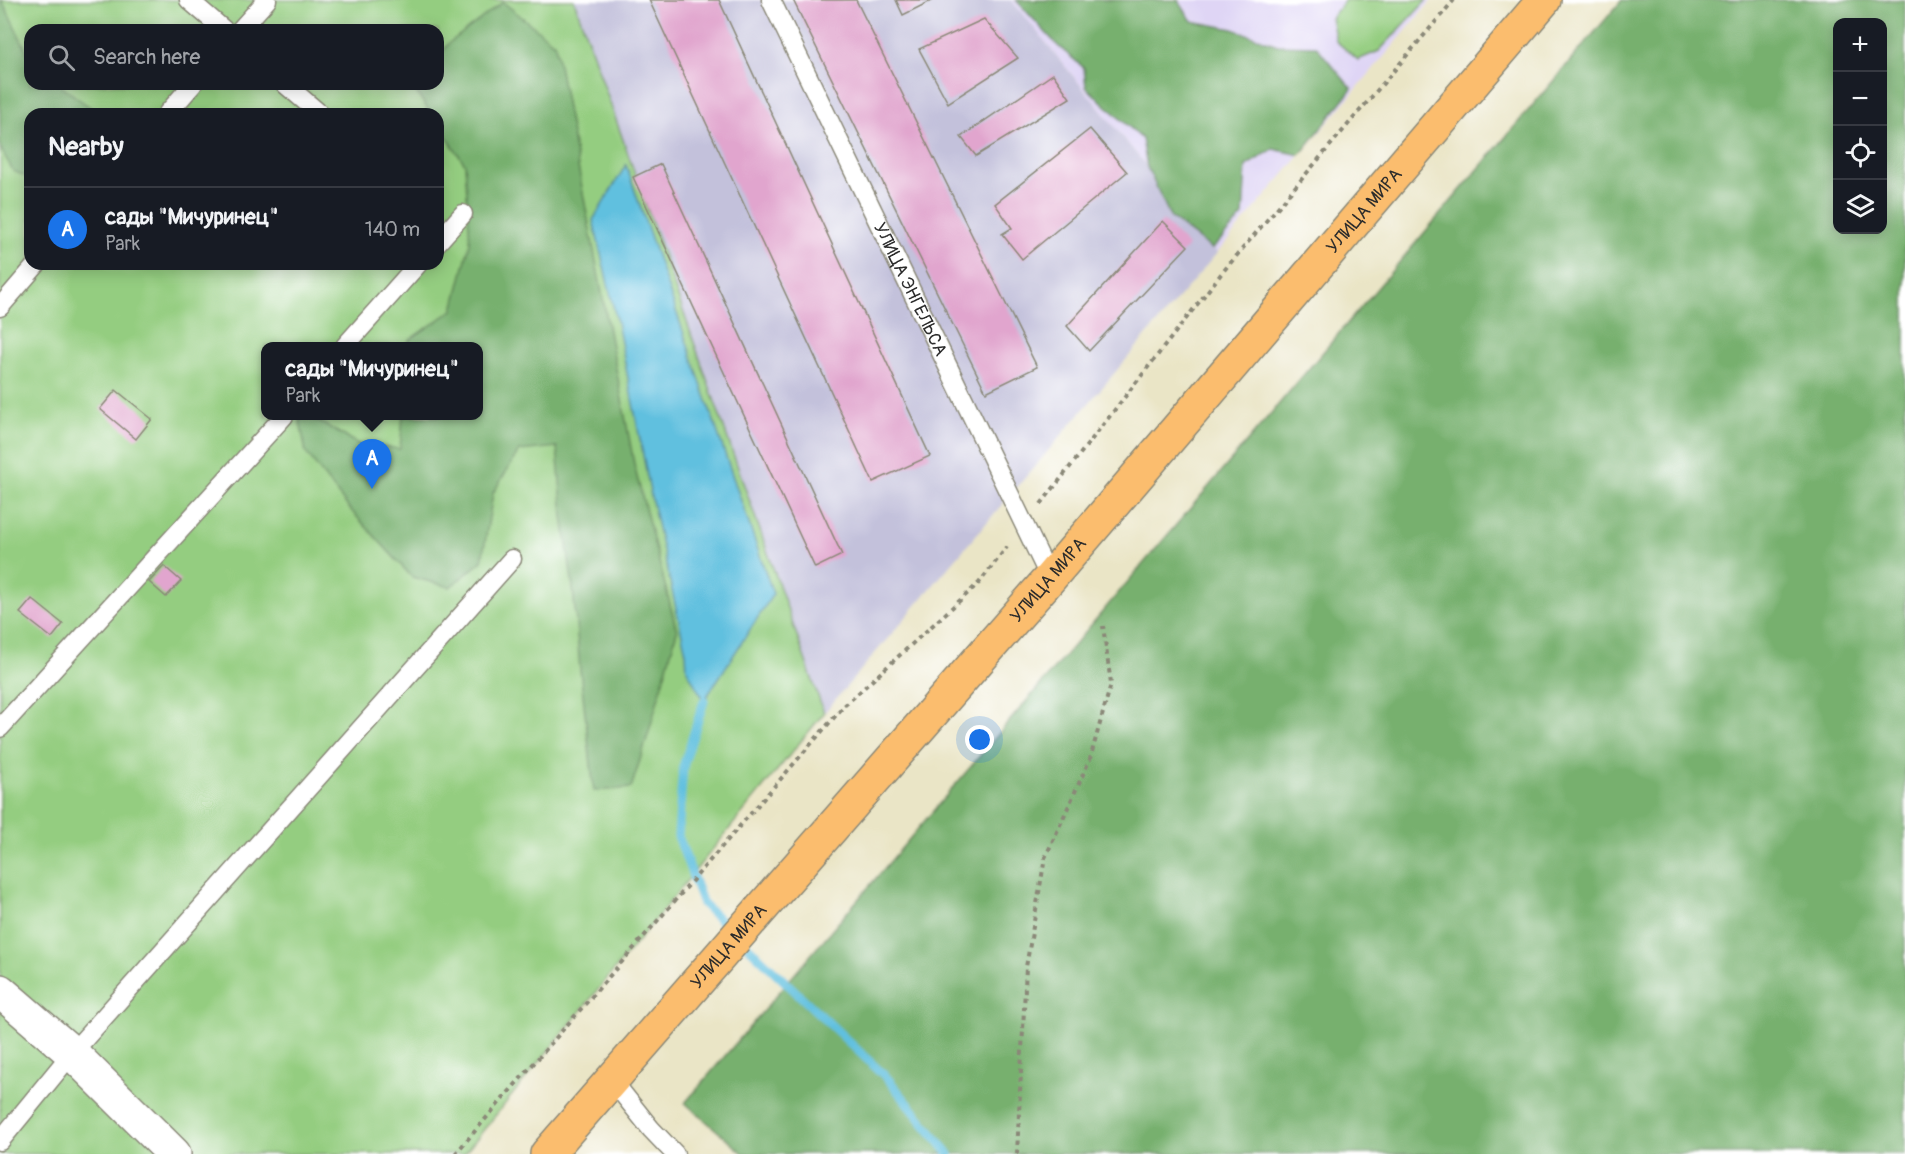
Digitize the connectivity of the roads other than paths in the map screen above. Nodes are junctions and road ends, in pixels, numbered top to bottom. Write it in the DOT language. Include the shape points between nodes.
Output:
graph roads {
  1 [pos="189,0"];
  2 [pos="267,0"];
  3 [pos="771,0"];
  4 [pos="1544,0"];
  5 [pos="217,24"];
  6 [pos="245,24"];
  7 [pos="188,90"];
  8 [pos="292,90"];
  9 [pos="172,108"];
  10 [pos="313,108"];
  11 [pos="463,214"];
  12 [pos="444,235"];
  13 [pos="32,270"];
  14 [pos="413,270"];
  15 [pos="0,307"];
  16 [pos="349,342"];
  17 [pos="280,420"];
  18 [pos="512,559"];
  19 [pos="1050,579"];
  20 [pos="0,728"];
  21 [pos="0,992"];
  22 [pos="72,1053"];
  23 [pos="612,1080"];
  24 [pos="0,1141"];
  25 [pos="174,1154"];
  26 [pos="547,1154"];
  27 [pos="675,1154"];
  1 -- 5 [label="lane"];
  2 -- 6 [label="lane"];
  3 -- 19 [label="lane, УЛИЦА ЭНГЕЛЬСА"];
  4 -- 19 [label="main road, УЛИЦА МИРА"];
  7 -- 9 [label="lane"];
  8 -- 10 [label="lane"];
  11 -- 12 [label="lane"];
  13 -- 15 [label="lane"];
  14 -- 16 [label="lane"];
  17 -- 20 [label="lane"];
  18 -- 22 [label="lane"];
  19 -- 23 [label="main road, УЛИЦА МИРА"];
  21 -- 22 [label="street"];
  22 -- 24 [label="lane"];
  22 -- 25 [label="street"];
  23 -- 26 [label="main road, УЛИЦА МИРА"];
  23 -- 27 [label="lane"];
}
